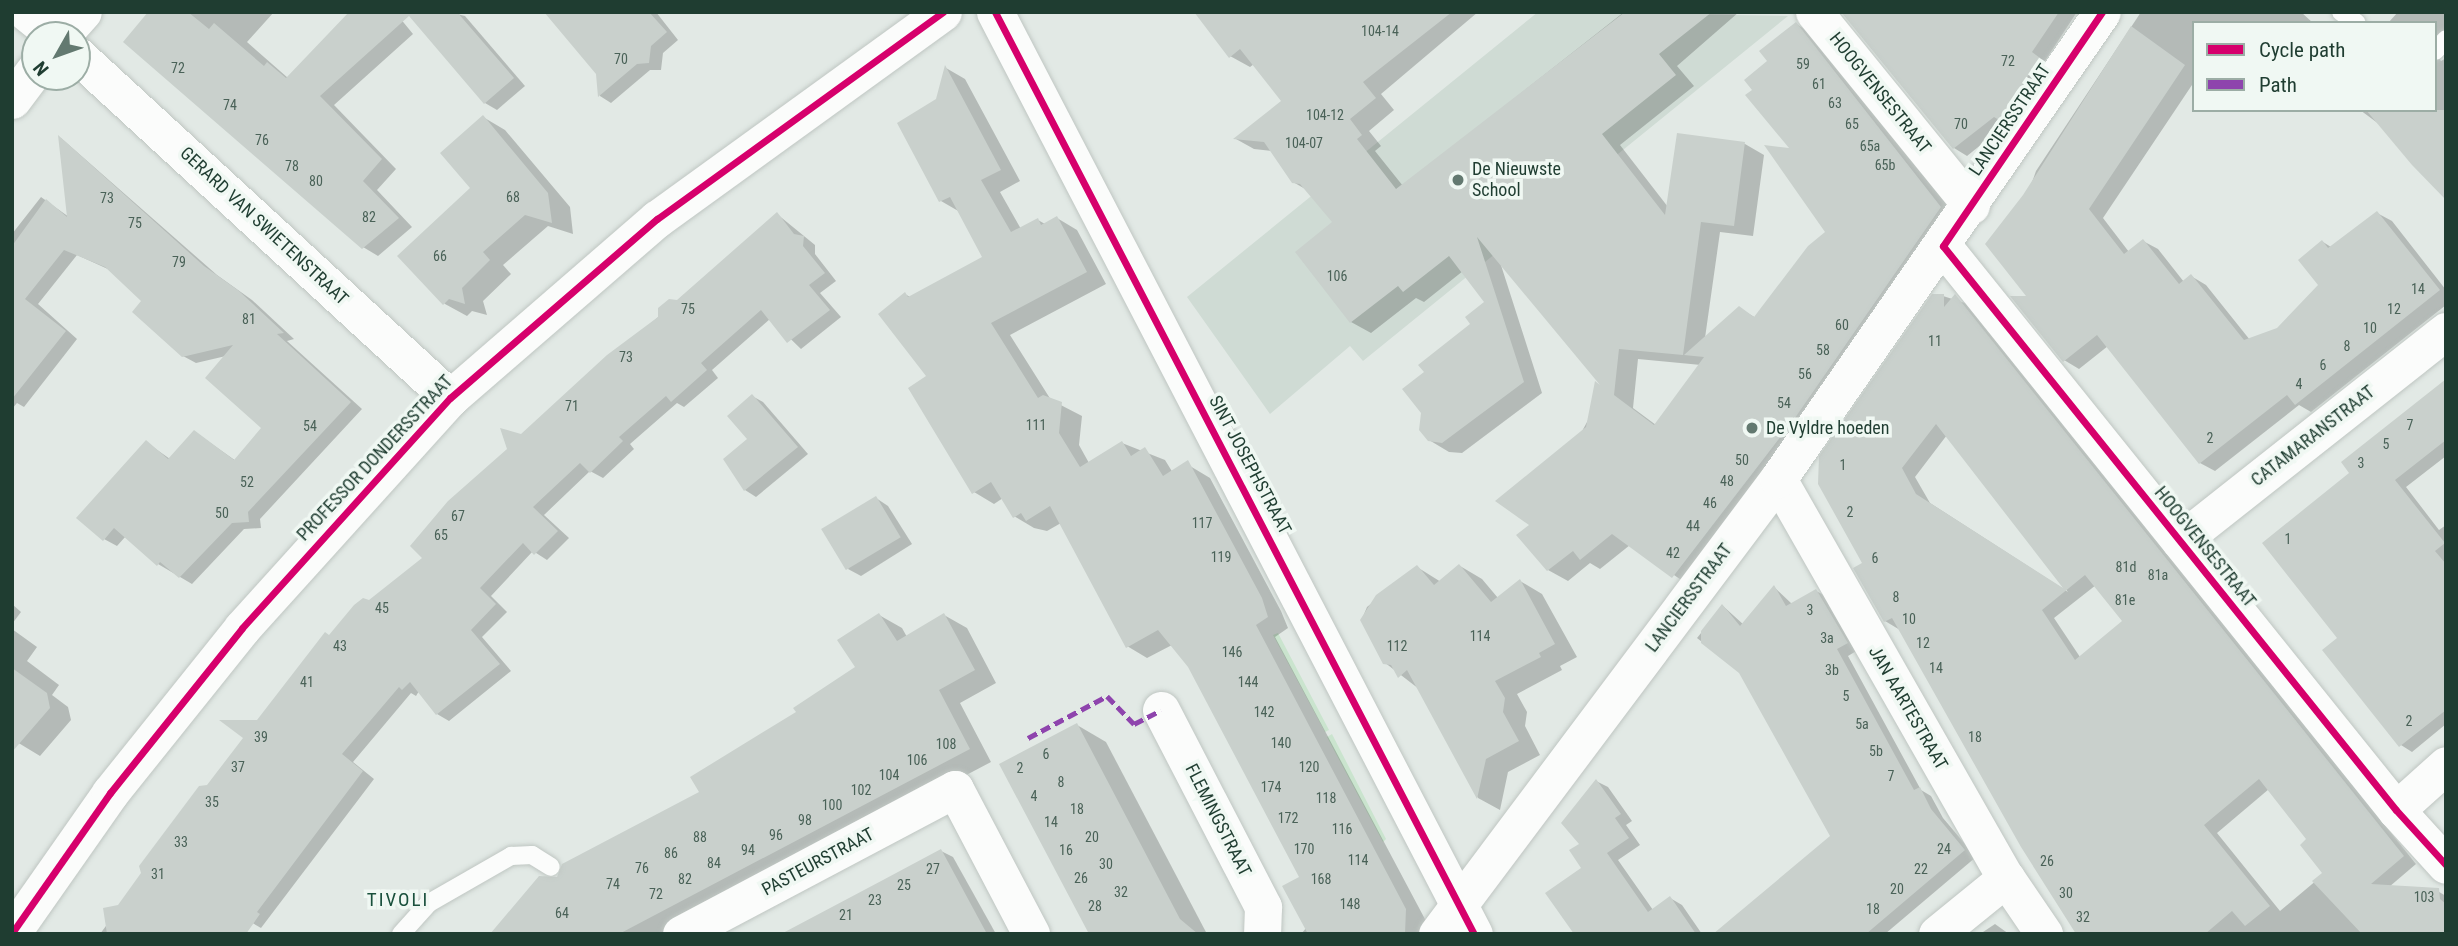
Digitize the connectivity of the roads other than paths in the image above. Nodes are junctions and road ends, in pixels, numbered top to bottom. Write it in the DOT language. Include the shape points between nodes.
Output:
graph roads {
  1 [pos="943,12"];
  2 [pos="995,12"];
  3 [pos="1814,12"];
  4 [pos="2102,12"];
  5 [pos="91,68"];
  6 [pos="1971,205"];
  7 [pos="1943,246"];
  8 [pos="2446,331"];
  9 [pos="450,398"];
  10 [pos="1778,479"];
  11 [pos="2180,541"];
  12 [pos="1161,710"];
  13 [pos="2446,765"];
  14 [pos="2396,810"];
  15 [pos="2446,866"];
  16 [pos="551,867"];
  17 [pos="2006,878"];
  18 [pos="1467,919"];
  19 [pos="12,933"];
  20 [pos="401,934"];
  21 [pos="682,934"];
  22 [pos="1031,934"];
  23 [pos="1262,934"];
  24 [pos="1437,934"];
  25 [pos="1937,934"];
  26 [pos="2044,934"];
  1 -- 9 [label="street, PROFESSOR DONDERSSTRAAT" via="901,38 657,219"];
  2 -- 18 [label="street, SINT JOSEPHSTRAAT"];
  3 -- 6 [label="street, HOOGVENSESTRAAT"];
  4 -- 6 [label="street, LANCIERSSTRAAT"];
  5 -- 9 [label="street, GERARD VAN SWIETENSTRAAT"];
  6 -- 7 [label="street, LANCIERSSTRAAT"];
  7 -- 10 [label="street, LANCIERSSTRAAT"];
  7 -- 11 [label="street, HOOGVENSESTRAAT"];
  8 -- 11 [label="street, CATAMARANSTRAAT"];
  9 -- 19 [label="street, PROFESSOR DONDERSSTRAAT" via="242,628 110,793"];
  10 -- 17 [label="street, JAN AARTESTRAAT"];
  10 -- 18 [label="street, LANCIERSSTRAAT"];
  11 -- 14 [label="street, HOOGVENSESTRAAT"];
  12 -- 23 [label="street, FLEMINGSTRAAT" via="1263,907"];
  13 -- 14 [label="street"];
  14 -- 15 [label="street, HOOGVENSESTRAAT"];
  16 -- 20 [label="lane" via="532,855 511,856 429,903"];
  17 -- 25 [label="street"];
  17 -- 26 [label="street, JAN AARTESTRAAT"];
  18 -- 24 [label="street, LANCIERSSTRAAT"];
  21 -- 22 [label="street, PASTEURSTRAAT" via="955,789"];
}
